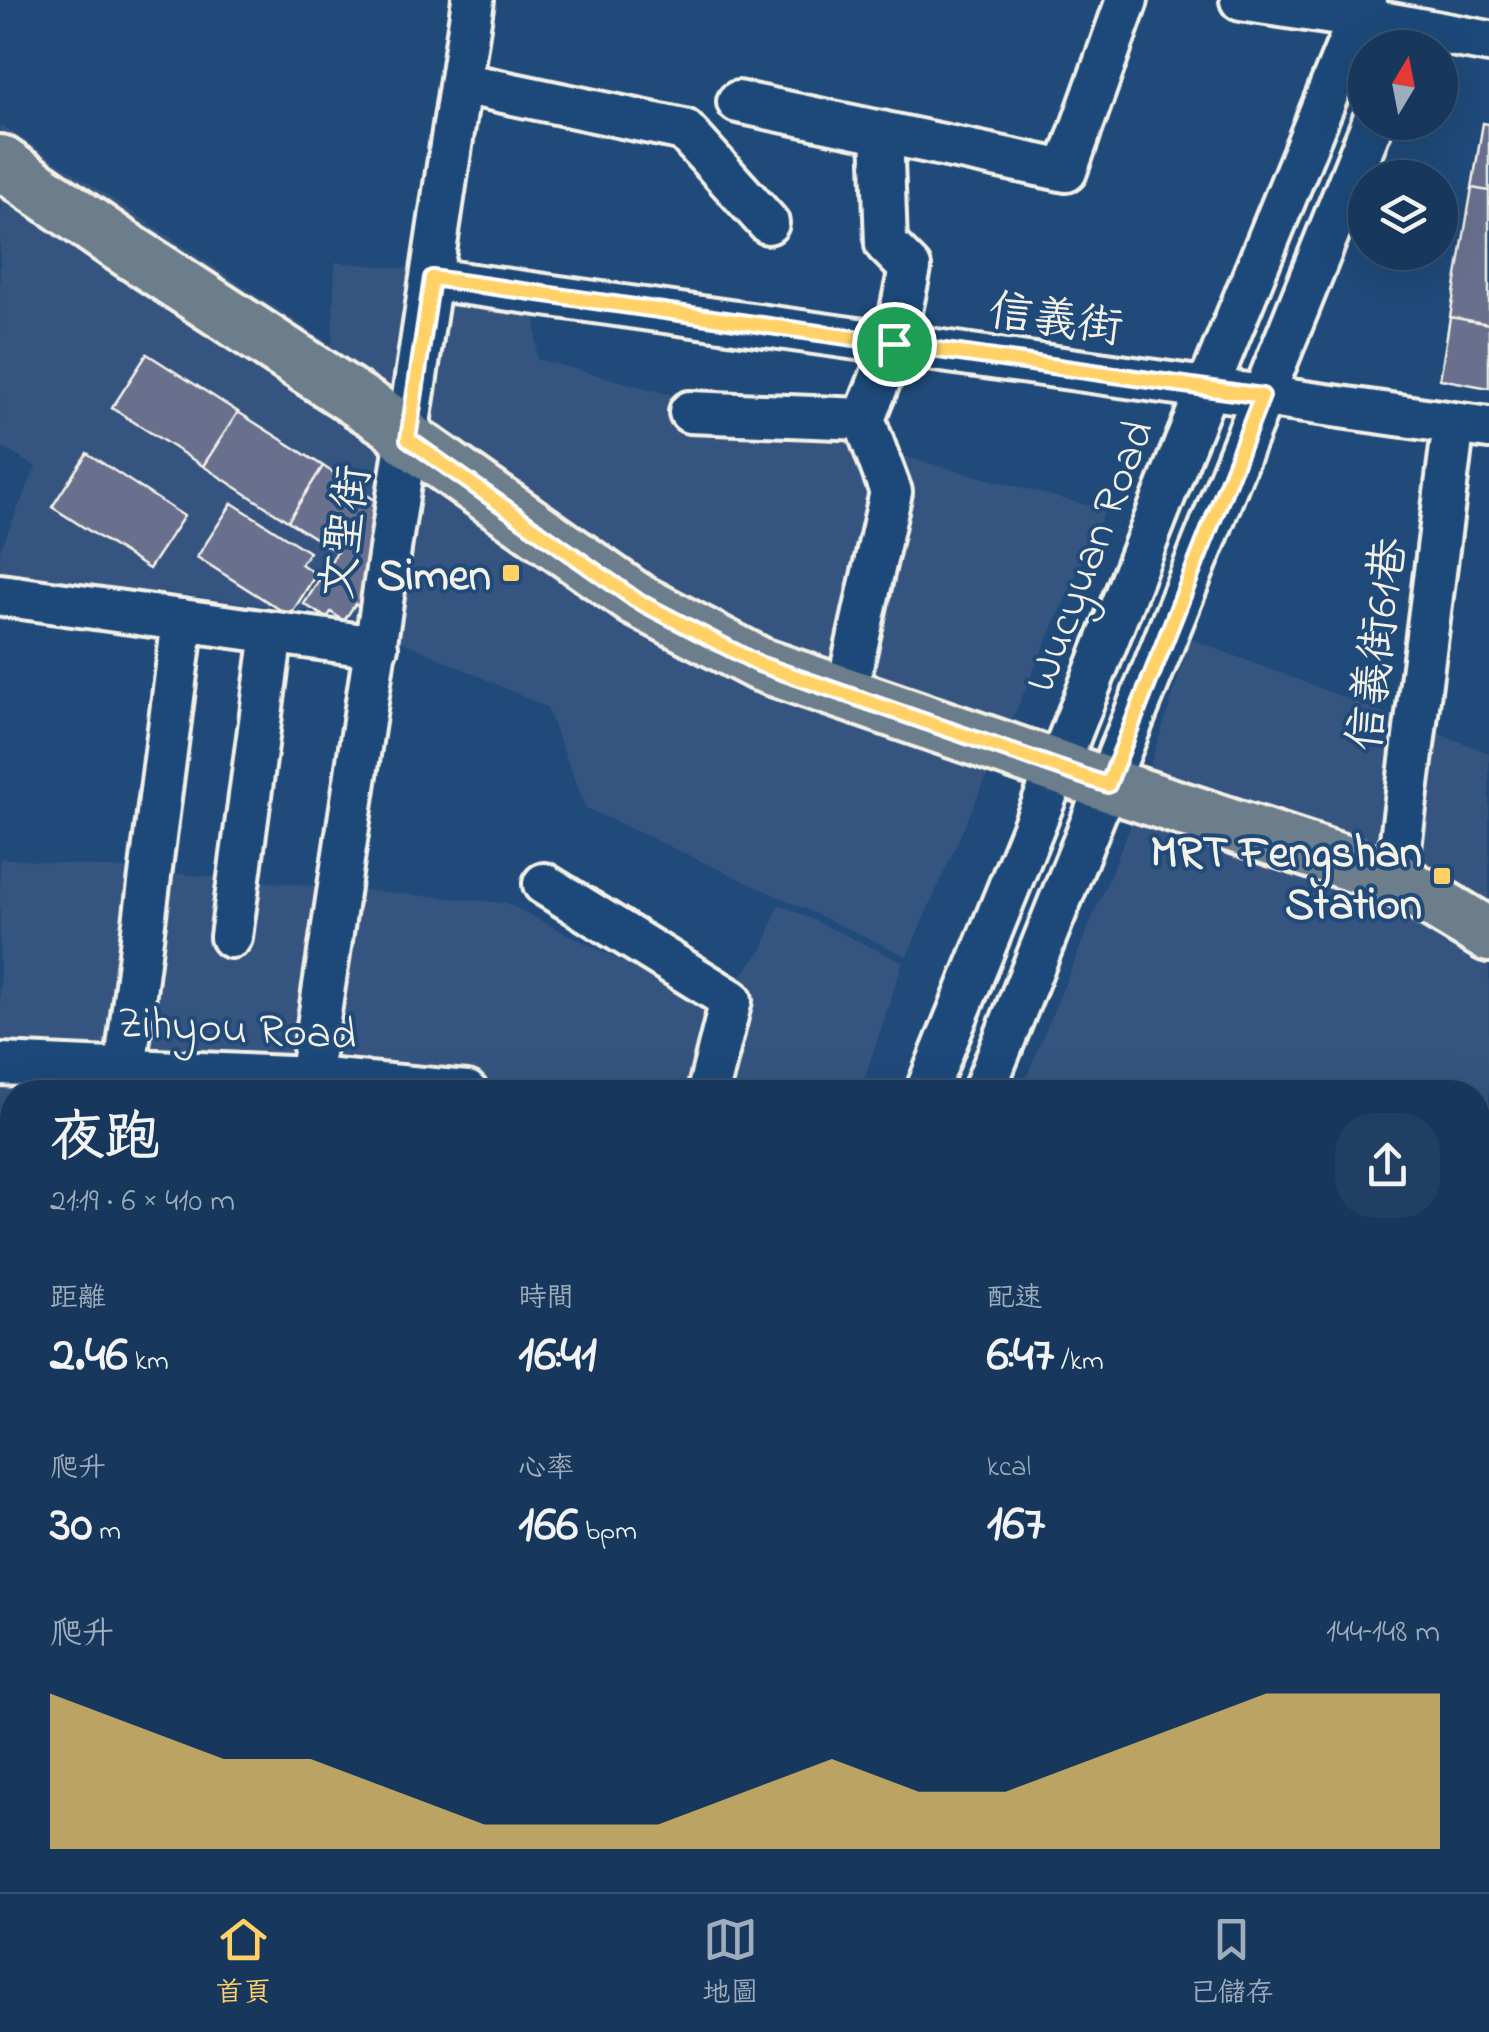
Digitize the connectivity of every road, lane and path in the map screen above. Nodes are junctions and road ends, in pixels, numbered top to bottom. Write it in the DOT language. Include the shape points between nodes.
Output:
graph roads {
  1 [pos="473,0"];
  2 [pos="1127,0"];
  3 [pos="1242,0"];
  4 [pos="1362,9"];
  5 [pos="1412,25"];
  6 [pos="1489,42"];
  7 [pos="461,82"];
  8 [pos="738,102"];
  9 [pos="882,132"];
  10 [pos="1366,140"];
  11 [pos="0,162"];
  12 [pos="768,223"];
  13 [pos="432,278"];
  14 [pos="894,344"];
  15 [pos="1207,388"];
  16 [pos="1262,396"];
  17 [pos="690,412"];
  18 [pos="864,419"];
  19 [pos="1471,426"];
  20 [pos="408,439"];
  21 [pos="0,595"];
  22 [pos="183,620"];
  23 [pos="272,633"];
  24 [pos="377,647"];
  25 [pos="846,694"];
  26 [pos="1058,766"];
  27 [pos="1108,785"];
  28 [pos="1396,878"];
  29 [pos="544,884"];
  30 [pos="1489,935"];
  31 [pos="231,937"];
  32 [pos="0,1064"];
  33 [pos="125,1070"];
  34 [pos="248,1080"];
  35 [pos="311,1080"];
  36 [pos="711,1080"];
  37 [pos="931,1080"];
  38 [pos="988,1080"];
  1 -- 7 [label="street, 文聖街"];
  2 -- 9 [label="street" via="1066,171"];
  3 -- 4 [label="street"];
  4 -- 5 [label="street"];
  4 -- 15 [label="street, Wucyuan Road"];
  5 -- 6 [label="street"];
  7 -- 12 [label="street" via="684,130"];
  7 -- 13 [label="street, 文聖街"];
  8 -- 9 [label="street"];
  9 -- 14 [label="street" via="886,244 910,268"];
  10 -- 16 [label="street"];
  11 -- 20 [label="main road"];
  13 -- 14 [label="street, 信義街"];
  13 -- 20 [label="street, 文聖街"];
  14 -- 15 [label="street, 信義街"];
  14 -- 18 [label="street"];
  15 -- 16 [label="street, 信義街"];
  15 -- 26 [label="street, Wucyuan Road"];
  16 -- 19 [label="street, 信義街"];
  16 -- 27 [label="street"];
  17 -- 18 [label="street"];
  18 -- 25 [label="street" via="891,492"];
  19 -- 28 [label="street, 信義街61巷"];
  20 -- 24 [label="street, 文聖街"];
  20 -- 25 [label="main road" via="636,600 759,664"];
  21 -- 22 [label="street"];
  22 -- 23 [label="street"];
  22 -- 33 [label="street"];
  23 -- 24 [label="street"];
  23 -- 31 [label="street"];
  24 -- 35 [label="street, 文聖街"];
  25 -- 26 [label="main road"];
  26 -- 27 [label="main road"];
  26 -- 37 [label="street, Wucyuan Road"];
  27 -- 28 [label="main road"];
  27 -- 38 [label="street"];
  28 -- 30 [label="main road"];
  29 -- 36 [label="street" via="731,1000"];
  32 -- 33 [label="street, Zihyou Road"];
  33 -- 34 [label="street, Zihyou Road"];
}
